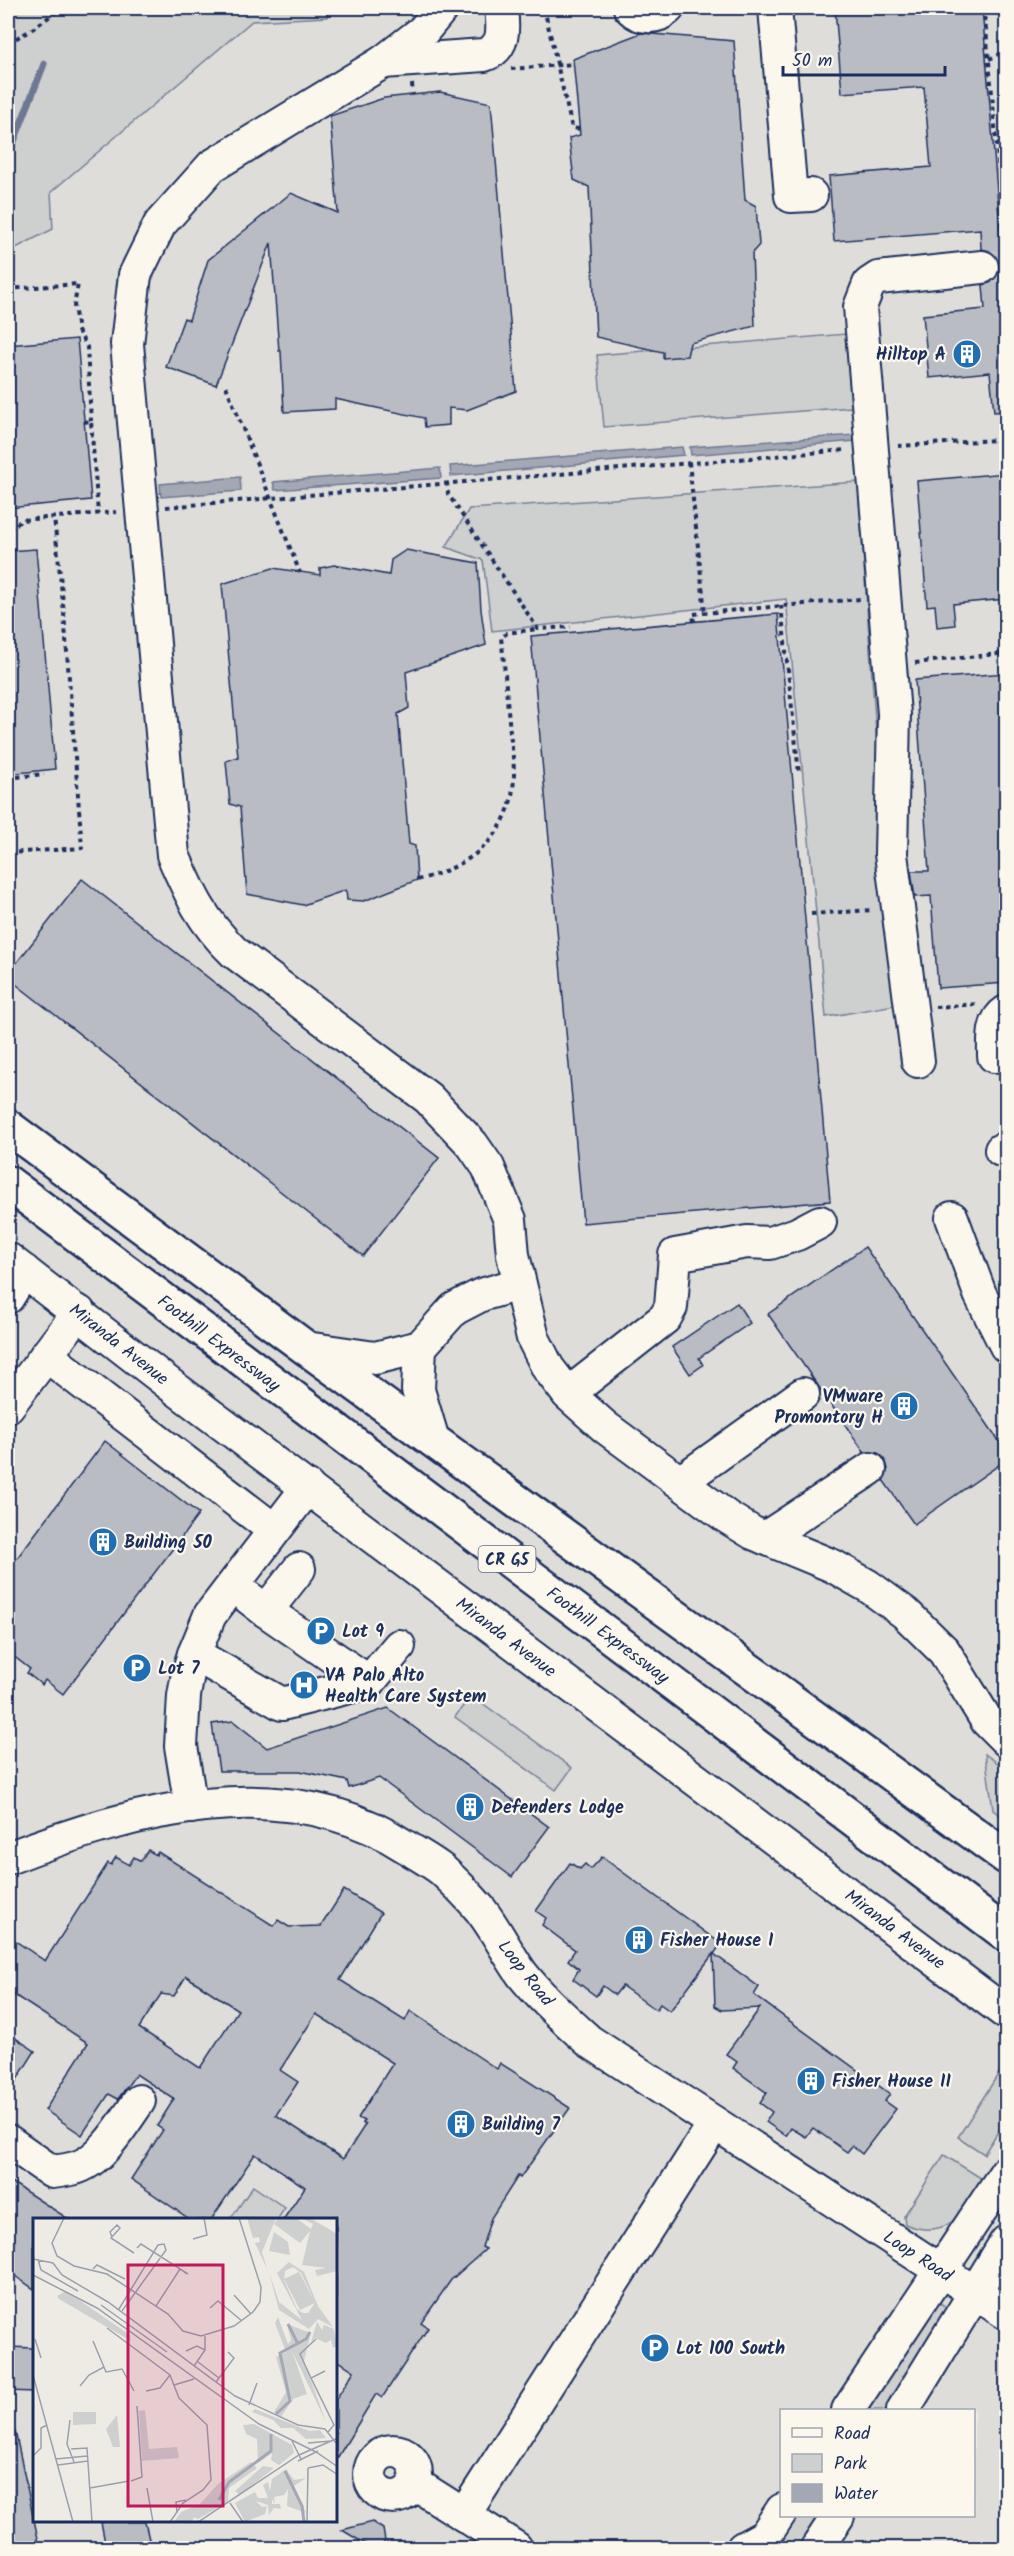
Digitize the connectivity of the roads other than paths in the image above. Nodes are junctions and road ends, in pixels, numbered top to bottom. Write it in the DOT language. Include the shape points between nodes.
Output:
graph roads {
  1 [pos="442,8"];
  2 [pos="501,8"];
  3 [pos="630,8"];
  4 [pos="668,8"];
  5 [pos="775,8"];
  6 [pos="383,62"];
  7 [pos="812,195"];
  8 [pos="997,266"];
  9 [pos="996,1007"];
  10 [pos="994,1056"];
  11 [pos="918,1061"];
  12 [pos="8,1127"];
  13 [pos="8,1183"];
  14 [pos="952,1218"];
  15 [pos="820,1222"];
  16 [pos="16,1265"];
  17 [pos="519,1284"];
  18 [pos="8,1297"];
  19 [pos="79,1312"];
  20 [pos="1006,1346"];
  21 [pos="420,1347"];
  22 [pos="306,1348"];
  23 [pos="46,1355"];
  24 [pos="568,1394"];
  25 [pos="804,1394"];
  26 [pos="8,1406"];
  27 [pos="433,1440"];
  28 [pos="870,1469"];
  29 [pos="680,1482"];
  30 [pos="308,1487"];
  31 [pos="274,1530"];
  32 [pos="765,1538"];
  33 [pos="299,1569"];
  34 [pos="233,1584"];
  35 [pos="266,1611"];
  36 [pos="399,1646"];
  37 [pos="194,1654"];
  38 [pos="369,1682"];
  39 [pos="1006,1740"];
  40 [pos="191,1807"];
  41 [pos="1006,1857"];
  42 [pos="8,1858"];
  43 [pos="1006,1934"];
  44 [pos="1006,2013"];
  45 [pos="140,2101"];
  46 [pos="714,2124"];
  47 [pos="8,2141"];
  48 [pos="1006,2172"];
  49 [pos="1006,2242"];
  50 [pos="941,2271"];
  51 [pos="975,2292"];
  52 [pos="1006,2313"];
  53 [pos="849,2409"];
  54 [pos="904,2409"];
  55 [pos="414,2483"];
  56 [pos="780,2513"];
  57 [pos="464,2515"];
  58 [pos="837,2517"];
  59 [pos="516,2548"];
  60 [pos="744,2548"];
  61 [pos="817,2548"];
  1 -- 6 [label="street" via="423,31"];
  2 -- 6 [label="street" via="503,32 493,52"];
  3 -- 4 [label="street" via="649,16"];
  5 -- 7 [label="street" via="791,196"];
  6 -- 17 [label="street" via="212,166 160,224 135,275 128,354 173,855 194,903 234,952 428,1098 472,1144 488,1167 510,1220"];
  8 -- 11 [label="street" via="878,278 869,284 860,307 894,714 891,854"];
  9 -- 10 [label="street" via="1001,1015 995,1030"];
  12 -- 22 [label="highway, CR G5"];
  13 -- 43 [label="highway, Foothill Expressway / CR G5"];
  14 -- 20 [label="street" via="980,1294"];
  15 -- 24 [label="street" via="770,1243 747,1242 675,1255 671,1307 665,1318"];
  16 -- 18 [label="street"];
  16 -- 19 [label="street, Miranda Avenue"];
  17 -- 21 [label="street" via="482,1295 454,1309"];
  17 -- 24 [label="street" via="533,1338 548,1368"];
  19 -- 23 [label="street"];
  19 -- 30 [label="street, Miranda Avenue"];
  21 -- 22 [label="street" via="375,1358"];
  21 -- 27 [label="street" via="418,1390"];
  22 -- 27 [label="highway, CR G5"];
  23 -- 26 [label="street"];
  23 -- 31 [label="street"];
  24 -- 29 [label="street" via="605,1427"];
  25 -- 29 [label="street"];
  27 -- 41 [label="highway, CR G5"];
  28 -- 32 [label="street"];
  29 -- 32 [label="street" via="727,1517"];
  30 -- 31 [label="street"];
  30 -- 44 [label="street, Miranda Avenue"];
  31 -- 34 [label="street"];
  32 -- 39 [label="street" via="833,1566 905,1612 944,1651 987,1721"];
  33 -- 35 [label="street"];
  34 -- 35 [label="street"];
  34 -- 37 [label="street" via="210,1615"];
  35 -- 38 [label="street"];
  36 -- 38 [label="street"];
  37 -- 38 [label="street" via="282,1704"];
  37 -- 40 [label="street" via="184,1696 181,1746"];
  40 -- 42 [label="street, Loop Road" via="97,1826"];
  40 -- 46 [label="street, Loop Road" via="237,1802 297,1805 342,1816 388,1835 440,1869 480,1910 522,1973 564,2019 589,2041"];
  45 -- 47 [label="street" via="112,2140 77,2168 52,2172"];
  46 -- 50 [label="street, Loop Road"];
  46 -- 57 [label="street"];
  48 -- 50 [label="street"];
  49 -- 51 [label="street"];
  50 -- 51 [label="street, Loop Road"];
  50 -- 53 [label="street"];
  51 -- 52 [label="street, Loop Road"];
  51 -- 54 [label="street"];
  55 -- 57 [label="street"];
  56 -- 60 [label="street" via="765,2536"];
  57 -- 59 [label="street"];
  58 -- 61 [label="street"];
}
